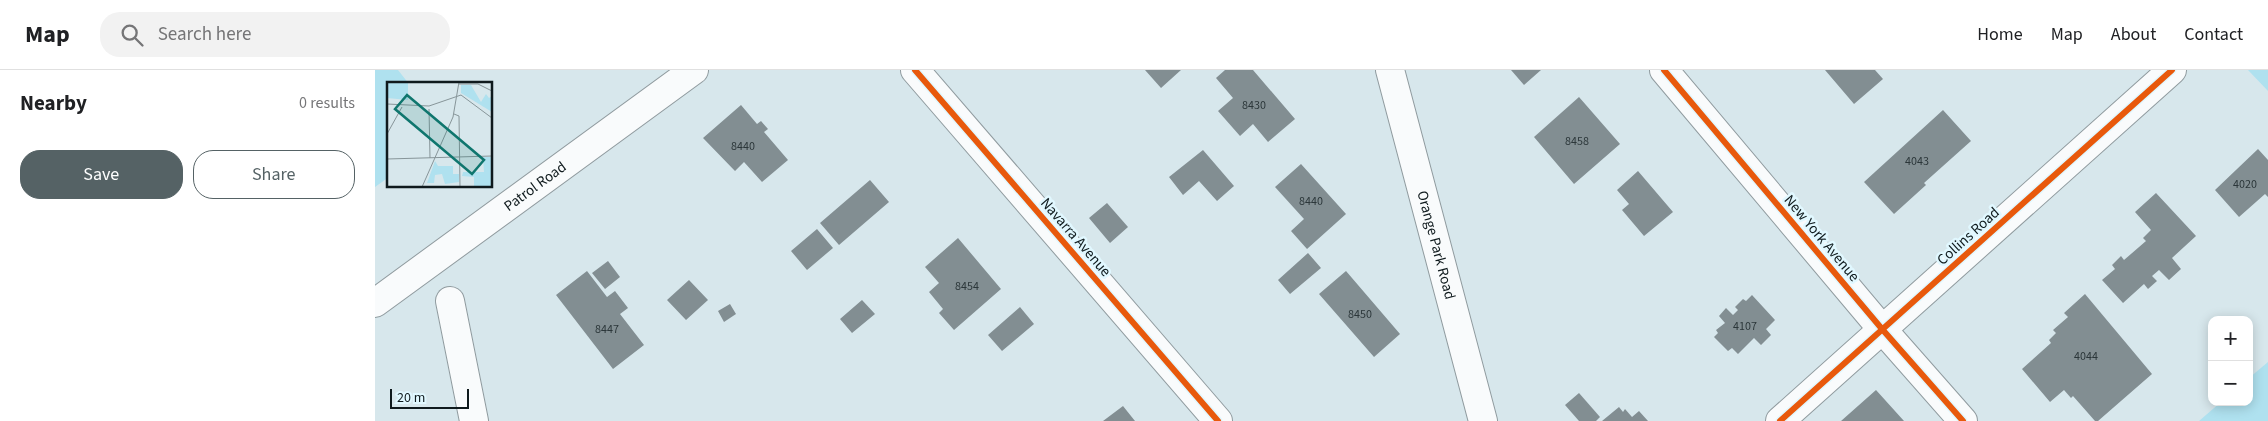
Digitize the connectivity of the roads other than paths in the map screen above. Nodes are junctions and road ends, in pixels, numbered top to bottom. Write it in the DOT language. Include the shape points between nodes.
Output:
graph roads {
  1 [pos="694,70"];
  2 [pos="915,70"];
  3 [pos="1390,70"];
  4 [pos="1664,70"];
  5 [pos="2173,70"];
  6 [pos="450,301"];
  7 [pos="375,303"];
  8 [pos="1883,329"];
  9 [pos="474,421"];
  10 [pos="1218,421"];
  11 [pos="1483,421"];
  12 [pos="1780,421"];
  13 [pos="1963,421"];
  1 -- 7 [label="street, Patrol Road"];
  2 -- 10 [label="street, Navarra Avenue"];
  3 -- 11 [label="street, Orange Park Road"];
  4 -- 8 [label="street, New York Avenue"];
  5 -- 8 [label="street, Collins Road"];
  6 -- 9 [label="street"];
  8 -- 12 [label="street, Collins Road"];
  8 -- 13 [label="street, New York Avenue"];
}
